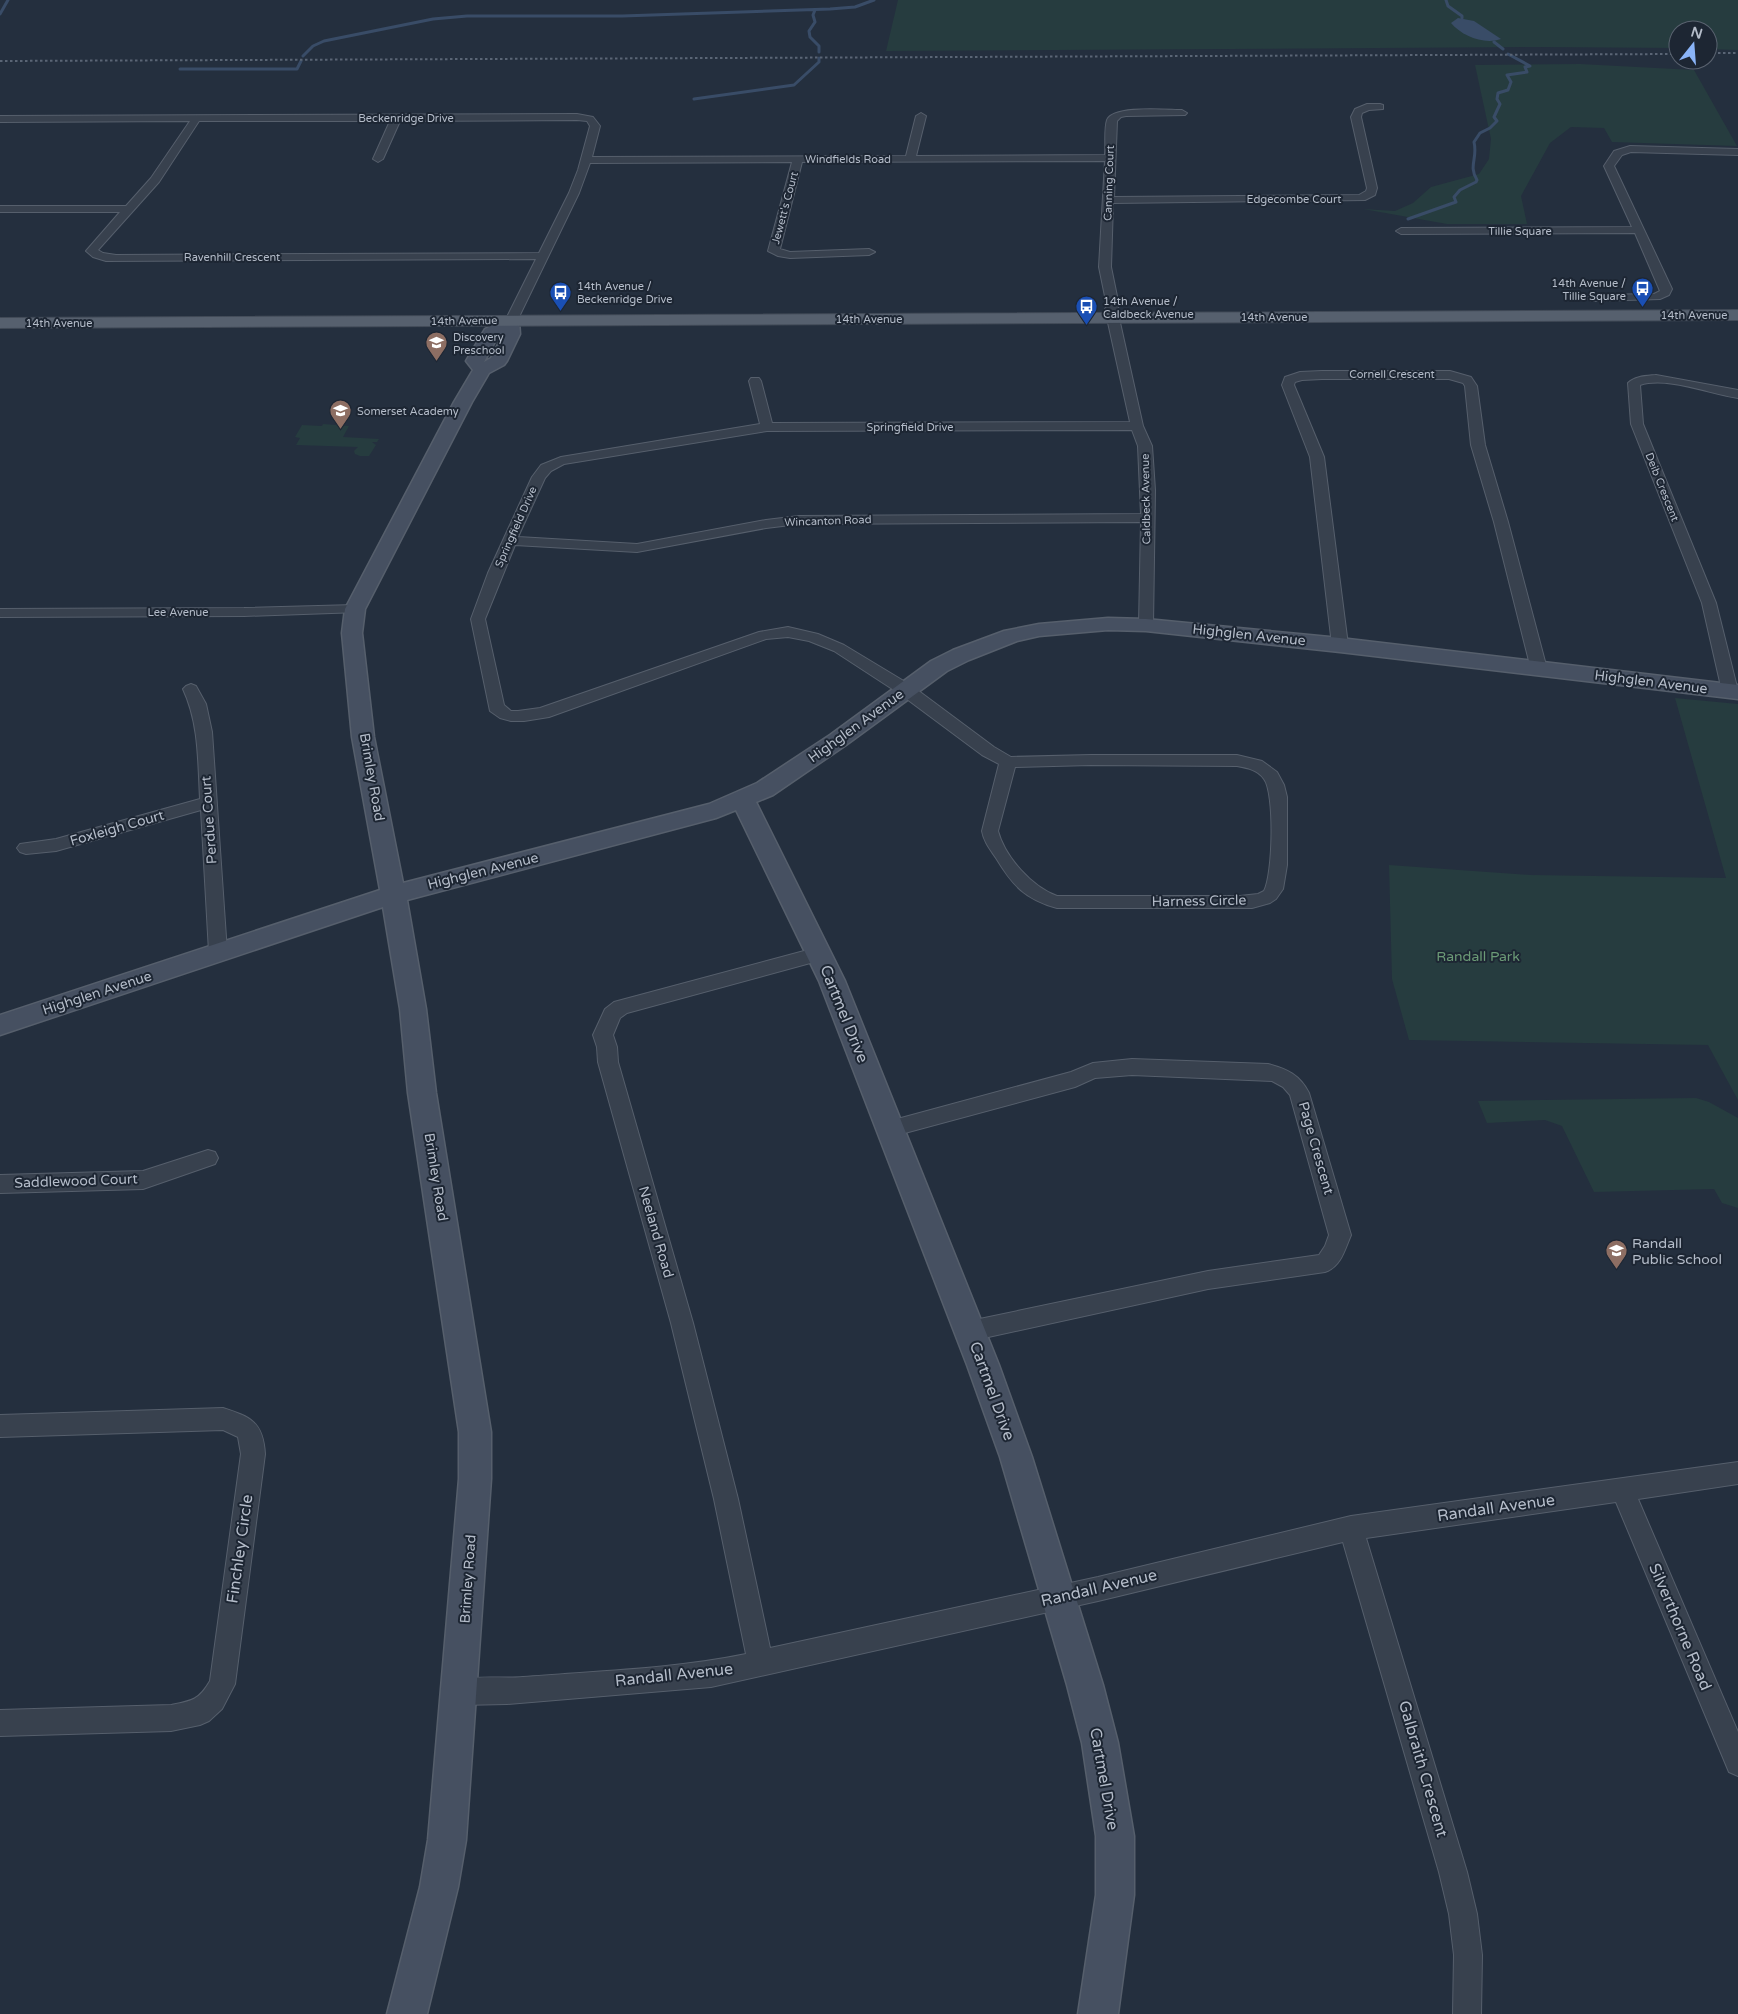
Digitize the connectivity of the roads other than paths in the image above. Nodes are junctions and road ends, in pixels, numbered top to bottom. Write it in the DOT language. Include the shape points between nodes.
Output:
graph roads {
  1 [pos="1380,107"];
  2 [pos="1182,113"];
  3 [pos="920,116"];
  4 [pos="196,118"];
  5 [pos="396,118"];
  6 [pos="0,119"];
  7 [pos="1738,152"];
  8 [pos="1110,158"];
  9 [pos="378,159"];
  10 [pos="798,159"];
  11 [pos="910,159"];
  12 [pos="586,160"];
  13 [pos="1108,200"];
  14 [pos="129,209"];
  15 [pos="0,210"];
  16 [pos="1640,230"];
  17 [pos="1400,231"];
  18 [pos="869,252"];
  19 [pos="543,256"];
  20 [pos="1592,298"];
  21 [pos="1609,298"];
  22 [pos="1738,315"];
  23 [pos="1616,316"];
  24 [pos="1113,318"];
  25 [pos="511,321"];
  26 [pos="0,324"];
  27 [pos="755,381"];
  28 [pos="1738,394"];
  29 [pos="1137,426"];
  30 [pos="767,427"];
  31 [pos="1148,518"];
  32 [pos="511,541"];
  33 [pos="356,609"];
  34 [pos="0,613"];
  35 [pos="1146,625"];
  36 [pos="1340,644"];
  37 [pos="1539,669"];
  38 [pos="191,689"];
  39 [pos="906,690"];
  40 [pos="1734,692"];
  41 [pos="1008,762"];
  42 [pos="743,800"];
  43 [pos="208,802"];
  44 [pos="26,848"];
  45 [pos="394,895"];
  46 [pos="218,952"];
  47 [pos="819,954"];
  48 [pos="0,1025"];
  49 [pos="890,1129"];
  50 [pos="208,1158"];
  51 [pos="0,1184"];
  52 [pos="970,1331"];
  53 [pos="0,1426"];
  54 [pos="1738,1473"];
  55 [pos="1623,1490"];
  56 [pos="1351,1528"];
  57 [pos="1058,1598"];
  58 [pos="760,1664"];
  59 [pos="460,1692"];
  60 [pos="0,1723"];
  61 [pos="1738,1763"];
  62 [pos="407,2014"];
  63 [pos="1098,2014"];
  64 [pos="1467,2014"];
  1 -- 13 [label="street, Edgecombe Court" via="1358,111 1356,117 1372,188 1368,196 1336,199"];
  2 -- 8 [label="street, Canning Court" via="1114,116"];
  3 -- 11 [label="street"];
  4 -- 5 [label="street, Beckenridge Drive"];
  4 -- 6 [label="street, Beckenridge Drive"];
  4 -- 14 [label="street, Ravenhill Crescent" via="155,180"];
  5 -- 9 [label="street"];
  5 -- 12 [label="street, Beckenridge Drive" via="584,117 593,121 595,126"];
  7 -- 16 [label="street" via="1630,149 1618,153 1609,166"];
  8 -- 11 [label="street, Windfields Road"];
  8 -- 13 [label="street, Canning Court"];
  10 -- 11 [label="street, Windfields Road"];
  10 -- 12 [label="street, Windfields Road"];
  10 -- 18 [label="street, Jewett's Court" via="774,251 790,255"];
  12 -- 19 [label="street, Beckenridge Drive"];
  13 -- 24 [label="street, Canning Court" via="1105,267"];
  14 -- 15 [label="street"];
  14 -- 19 [label="street, Ravenhill Crescent" via="94,247 94,254 116,258"];
  16 -- 17 [label="street, Tillie Square"];
  16 -- 21 [label="street" via="1664,283 1665,293 1656,297"];
  19 -- 25 [label="street, Beckenridge Drive"];
  20 -- 21 [label="street"];
  21 -- 23 [label="street"];
  22 -- 23 [label="main road, 14th Avenue"];
  23 -- 24 [label="main road, 14th Avenue"];
  24 -- 25 [label="main road, 14th Avenue"];
  24 -- 29 [label="street, Caldbeck Avenue"];
  25 -- 26 [label="main road, 14th Avenue"];
  25 -- 33 [label="street, Brimley Road" via="512,334 498,361 482,370 460,408"];
  27 -- 30 [label="street"];
  28 -- 40 [label="street, Deib Crescent" via="1665,378 1648,378 1634,383 1637,424 1709,603"];
  29 -- 30 [label="street, Springfield Drive"];
  29 -- 31 [label="street, Caldbeck Avenue" via="1145,446"];
  30 -- 32 [label="street, Springfield Drive" via="561,461 546,468 539,477"];
  31 -- 32 [label="street, Wincanton Road" via="799,520 637,548"];
  31 -- 35 [label="street, Caldbeck Avenue"];
  32 -- 39 [label="street, Springfield Drive" via="478,619 496,707 501,713 523,716 543,713 774,632 824,641"];
  33 -- 34 [label="street, Lee Avenue"];
  33 -- 45 [label="street, Brimley Road" via="352,633 363,738"];
  35 -- 36 [label="street, Highglen Avenue"];
  35 -- 39 [label="street, Highglen Avenue" via="1070,626 1011,636 939,666"];
  36 -- 37 [label="street, Highglen Avenue"];
  36 -- 37 [label="street, Cornell Crescent" via="1317,457 1288,385 1289,380 1322,375 1450,375 1467,380 1471,386 1478,445"];
  37 -- 40 [label="street, Highglen Avenue"];
  38 -- 43 [label="street, Perdue Court" via="204,732"];
  39 -- 41 [label="street" via="988,751"];
  39 -- 42 [label="street, Highglen Avenue" via="794,770"];
  41 -- 41 [label="street, Harness Circle" via="990,831 992,839 1024,886 1035,895 1057,902 1240,902 1263,900 1272,894 1278,881 1279,797 1277,784 1270,772 1261,766 1228,760"];
  42 -- 45 [label="street, Highglen Avenue" via="693,817"];
  42 -- 47 [label="street, Cartmel Drive"];
  43 -- 44 [label="street, Foxleigh Court" via="56,845"];
  43 -- 46 [label="street, Perdue Court"];
  45 -- 46 [label="street, Highglen Avenue"];
  45 -- 59 [label="street, Brimley Road" via="476,1432"];
  46 -- 48 [label="street, Highglen Avenue"];
  47 -- 49 [label="street, Cartmel Drive"];
  47 -- 58 [label="street, Neeland Road" via="621,1007 612,1014 603,1034 726,1499"];
  49 -- 52 [label="street, Cartmel Drive"];
  49 -- 52 [label="street, Page Crescent" via="1093,1071 1132,1067 1268,1072 1282,1075 1299,1093 1340,1235 1326,1262 1208,1280"];
  50 -- 51 [label="street, Saddlewood Court" via="143,1180"];
  52 -- 57 [label="street, Cartmel Drive" via="1000,1410"];
  53 -- 60 [label="street, Finchley Circle" via="223,1419 246,1428 253,1438 253,1446 222,1684 213,1700 200,1712 170,1718"];
  54 -- 55 [label="street, Randall Avenue"];
  55 -- 56 [label="street, Randall Avenue"];
  55 -- 61 [label="street, Silverthorne Road"];
  56 -- 57 [label="street, Randall Avenue"];
  56 -- 64 [label="street, Galbraith Crescent" via="1455,1880 1468,1955"];
  57 -- 58 [label="street, Randall Avenue"];
  57 -- 63 [label="street, Cartmel Drive" via="1100,1743 1115,1836 1115,1895"];
  58 -- 59 [label="street, Randall Avenue" via="711,1674"];
  59 -- 62 [label="street, Brimley Road" via="444,1864"];
}
